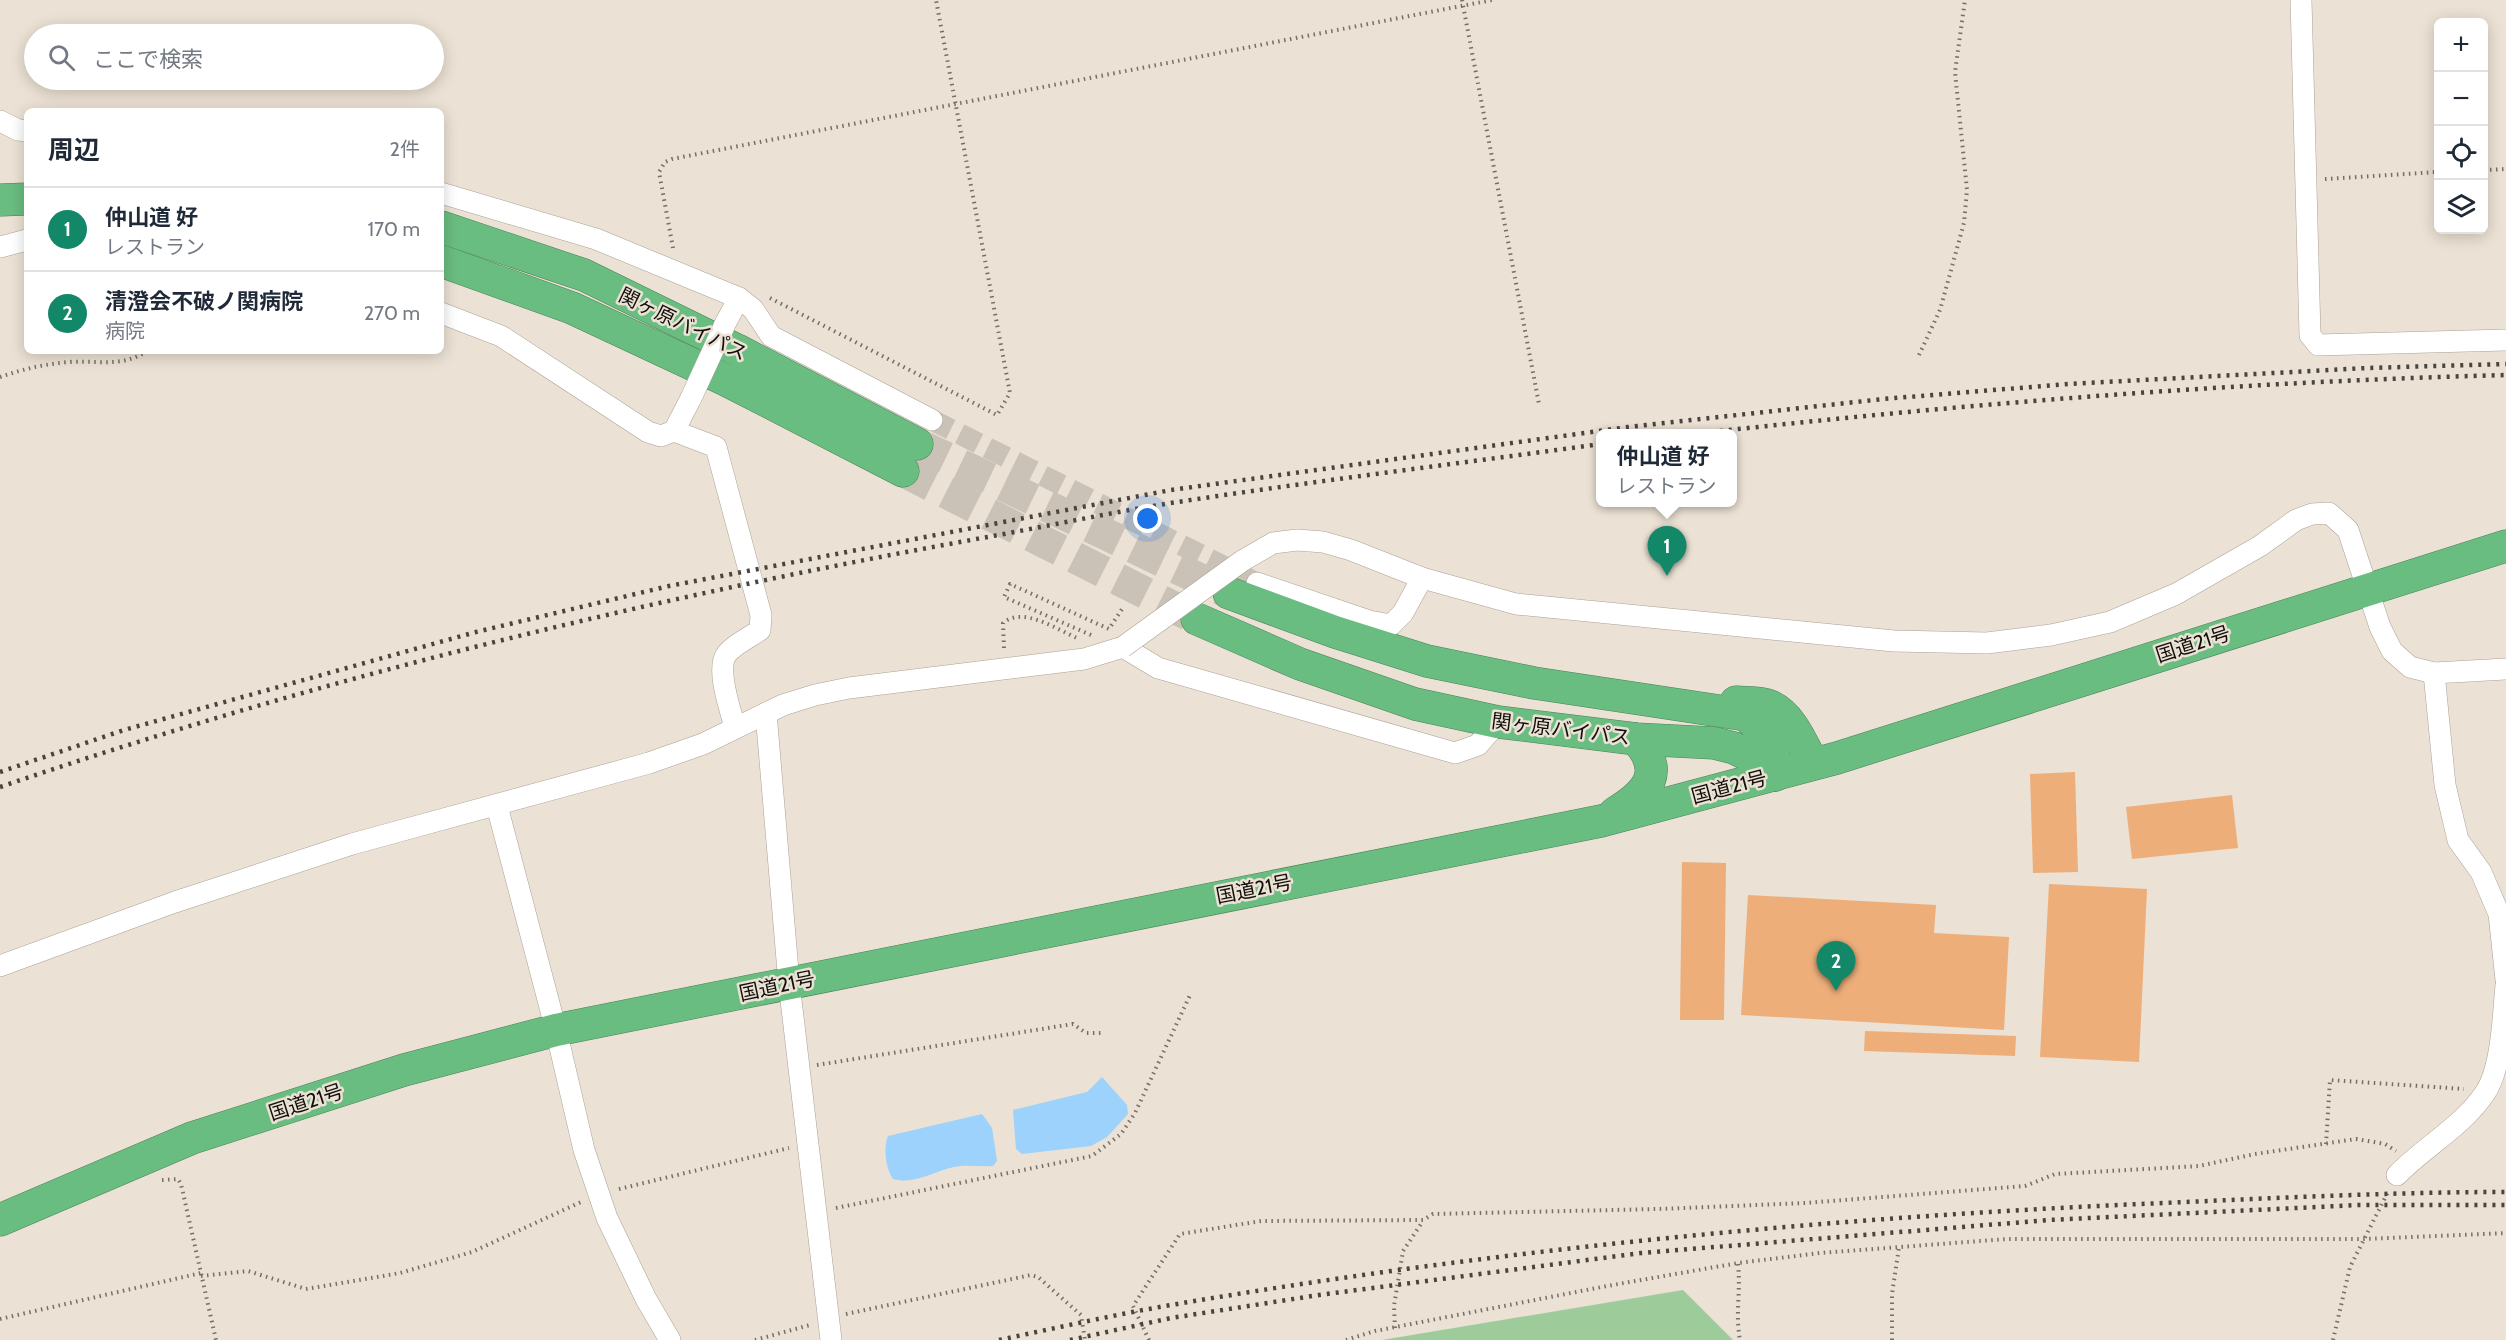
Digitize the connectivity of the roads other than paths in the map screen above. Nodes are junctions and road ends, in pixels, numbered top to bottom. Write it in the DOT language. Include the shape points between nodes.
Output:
graph roads {
  1 [pos="2301,0"];
  2 [pos="0,121"];
  3 [pos="24,131"];
  4 [pos="24,177"];
  5 [pos="0,178"];
  6 [pos="444,195"];
  7 [pos="24,199"];
  8 [pos="0,200"];
  9 [pos="444,227"];
  10 [pos="24,241"];
  11 [pos="0,247"];
  12 [pos="444,262"];
  13 [pos="739,298"];
  14 [pos="444,314"];
  15 [pos="2506,340"];
  16 [pos="674,431"];
  17 [pos="917,445"];
  18 [pos="2506,546"];
  19 [pos="1422,578"];
  20 [pos="1243,588"];
  21 [pos="2367,589"];
  22 [pos="1197,619"];
  23 [pos="1124,647"];
  24 [pos="2506,669"];
  25 [pos="2434,673"];
  26 [pos="1660,700"];
  27 [pos="766,713"];
  28 [pos="1498,722"];
  29 [pos="735,728"];
  30 [pos="1636,739"];
  31 [pos="1813,764"];
  32 [pos="1775,775"];
  33 [pos="497,806"];
  34 [pos="1601,821"];
  35 [pos="0,965"];
  36 [pos="2506,980"];
  37 [pos="789,983"];
  38 [pos="2506,985"];
  39 [pos="556,1030"];
  40 [pos="2397,1175"];
  41 [pos="0,1220"];
  42 [pos="829,1330"];
  43 [pos="670,1340"];
  1 -- 15 [label="street" via="2310,335 2318,345"];
  2 -- 3 [label="street"];
  4 -- 5 [label="highway"];
  6 -- 13 [label="street" via="596,239"];
  7 -- 8 [label="highway"];
  9 -- 17 [label="highway, 関ヶ原バイパス" via="584,275"];
  10 -- 11 [label="street"];
  12 -- 17 [label="highway, 関ヶ原バイパス" via="572,308 726,380"];
  13 -- 16 [label="street, bridge"];
  13 -- 17 [label="street" via="753,309 771,336"];
  14 -- 16 [label="street" via="501,336 648,432 661,436"];
  16 -- 29 [label="street" via="716,447 761,615 760,630 726,655 724,663 723,678"];
  18 -- 21 [label="highway, 国道21号"];
  19 -- 20 [label="street" via="1403,613 1391,625"];
  19 -- 21 [label="street" via="1516,604 1894,641 1987,643 2110,622 2176,594 2260,546 2296,520 2319,512 2329,513 2348,530"];
  19 -- 23 [label="street, bridge" via="1323,542 1273,543"];
  20 -- 26 [label="highway, 関ヶ原バイパス" via="1335,632 1427,661 1534,683"];
  21 -- 25 [label="street" via="2392,651 2410,667"];
  21 -- 31 [label="highway, 国道21号"];
  22 -- 28 [label="highway, 関ヶ原バイパス" via="1300,664 1415,704"];
  23 -- 27 [label="street" via="1084,659 815,694"];
  23 -- 28 [label="street" via="1158,668 1455,753 1478,745"];
  24 -- 25 [label="street"];
  25 -- 36 [label="street" via="2445,785 2458,840 2481,872 2499,914"];
  26 -- 31 [label="highway, 関ヶ原バイパス" via="1769,705 1796,731"];
  26 -- 32 [label="highway, 関ヶ原バイパス" via="1746,715 1772,740"];
  27 -- 29 [label="street"];
  27 -- 37 [label="street"];
  28 -- 30 [label="highway, 関ヶ原バイパス"];
  29 -- 33 [label="street" via="650,763"];
  30 -- 32 [label="highway, 関ヶ原バイパス" via="1714,743 1734,748 1755,758"];
  30 -- 34 [label="highway" via="1652,764 1647,788 1637,800"];
  31 -- 32 [label="highway, 国道21号"];
  32 -- 34 [label="highway, 国道21号"];
  33 -- 35 [label="street" via="352,844"];
  33 -- 39 [label="street"];
  34 -- 37 [label="highway, 国道21号"];
  37 -- 39 [label="highway, 国道21号"];
  37 -- 42 [label="street"];
  38 -- 40 [label="street" via="2500,1047 2486,1092 2468,1114"];
  39 -- 41 [label="highway, 国道21号" via="404,1070 192,1138"];
  39 -- 43 [label="street" via="584,1150 607,1218"];
}
